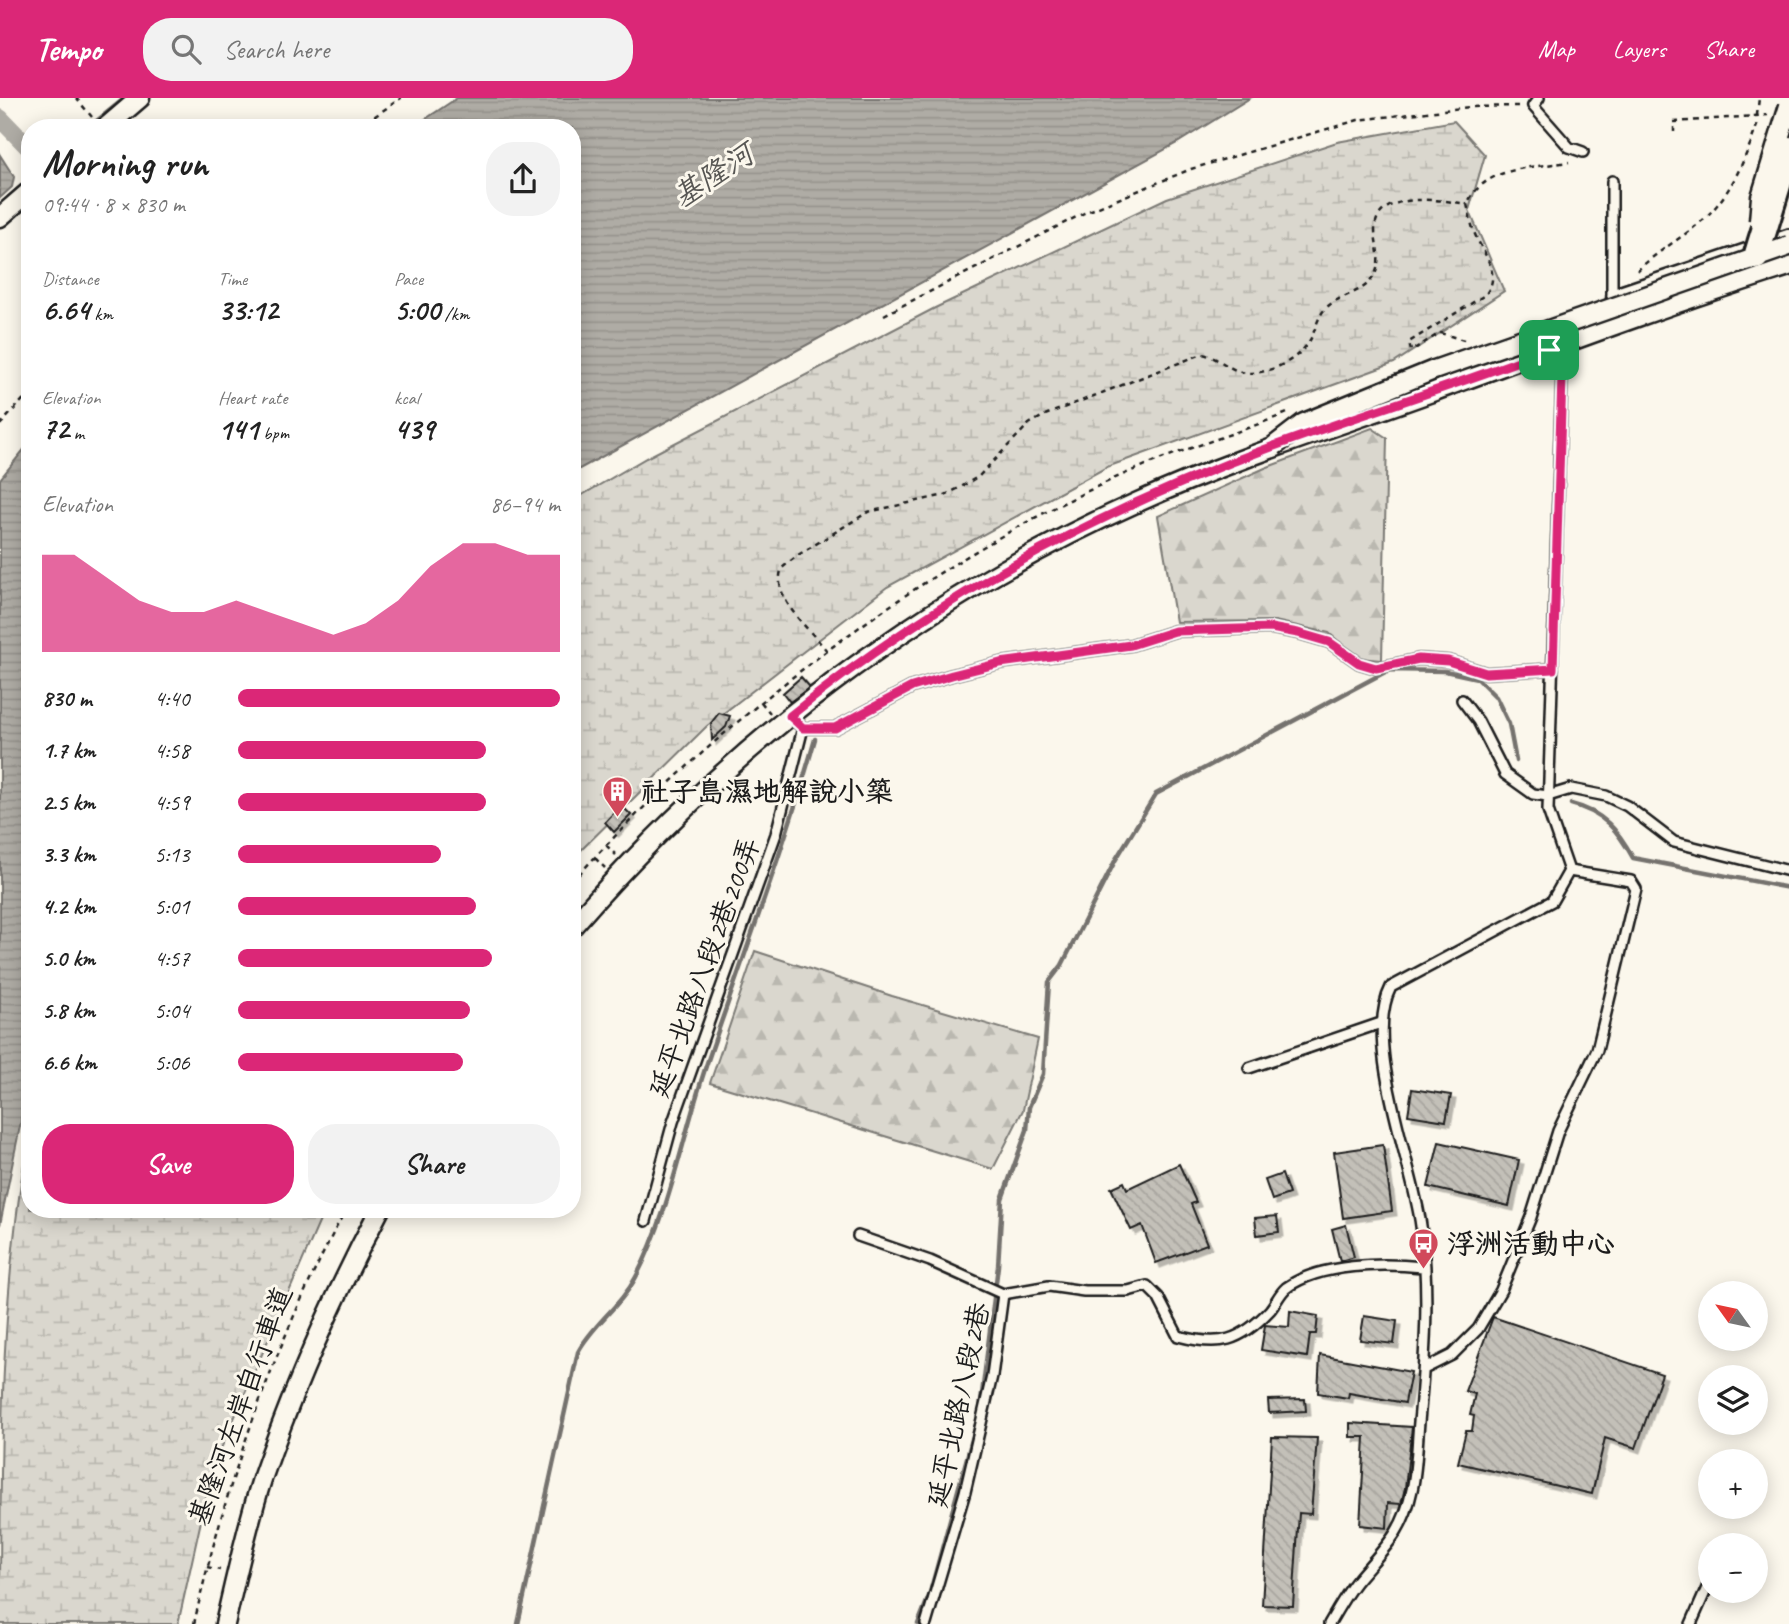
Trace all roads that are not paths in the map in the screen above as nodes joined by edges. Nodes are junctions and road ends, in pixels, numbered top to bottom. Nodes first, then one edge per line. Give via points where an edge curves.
1 (140, 98) edge
2 (1536, 102) edge
3 (1784, 111) edge
4 (106, 119) edge
5 (1789, 149) edge
6 (1582, 156) road end
7 (1612, 181) dead end
8 (21, 198) edge
9 (0, 216) edge
10 (1789, 234) edge
11 (1789, 246) edge
12 (1756, 257) junction
13 (1789, 266) edge
14 (1612, 294) junction
15 (1556, 347) junction
16 (1274, 446) junction
17 (1553, 669) junction
18 (1462, 700) dead end
19 (797, 722) junction
20 (1548, 796) junction
21 (1569, 871) junction
22 (1789, 871) edge
23 (581, 918) edge
24 (1381, 1023) junction
25 (1249, 1068) dead end
26 (375, 1218) edge
27 (646, 1221) dead end
28 (858, 1236) dead end
29 (1423, 1267) junction
30 (1003, 1294) junction
31 (1424, 1369) junction
32 (1700, 1603) edge
33 (225, 1624) edge
34 (926, 1624) edge
35 (1329, 1624) edge
36 (1691, 1624) edge

1 - 4 street
2 - 6 lane via 1569,147
3 - 12 street, bridge via 1761,197
5 - 12 street, bridge
7 - 14 lane
8 - 9 street
10 - 14 lane
11 - 12 street, bridge
12 - 16 street, bridge via 1382,391 1304,424
13 - 15 street
14 - 15 lane via 1611,306 1549,334
15 - 16 street
15 - 17 lane
16 - 19 street via 1138,502 1046,547 872,652
17 - 19 lane via 1486,673 1448,661 1419,659 1376,668 1359,663 1329,642 1271,628 1175,631 1131,645 1000,663 952,675 912,687 835,728
17 - 20 lane
18 - 20 lane via 1505,774 1533,794
19 - 23 street via 683,808
19 - 27 lane, 延平北路八段2巷200弄 via 776,834 673,1122
20 - 21 lane via 1548,810
20 - 22 lane via 1571,789 1606,796 1674,842
21 - 24 lane via 1552,901 1391,987
21 - 31 lane via 1631,881 1636,889 1597,1050 1558,1131 1531,1217 1501,1290 1478,1328 1452,1355
24 - 25 lane
24 - 29 lane via 1391,1099 1421,1226
26 - 33 street via 293,1395 262,1480
28 - 30 lane via 930,1261
29 - 30 lane, 延平北路八段2巷 via 1381,1263 1306,1278 1285,1289 1243,1335 1224,1342 1178,1336 1158,1297 1147,1286 1084,1291 1049,1286
29 - 31 lane
30 - 34 lane, 延平北路八段2巷 via 989,1389 962,1504
31 - 35 lane via 1412,1489 1401,1527 1357,1580
32 - 36 lane

